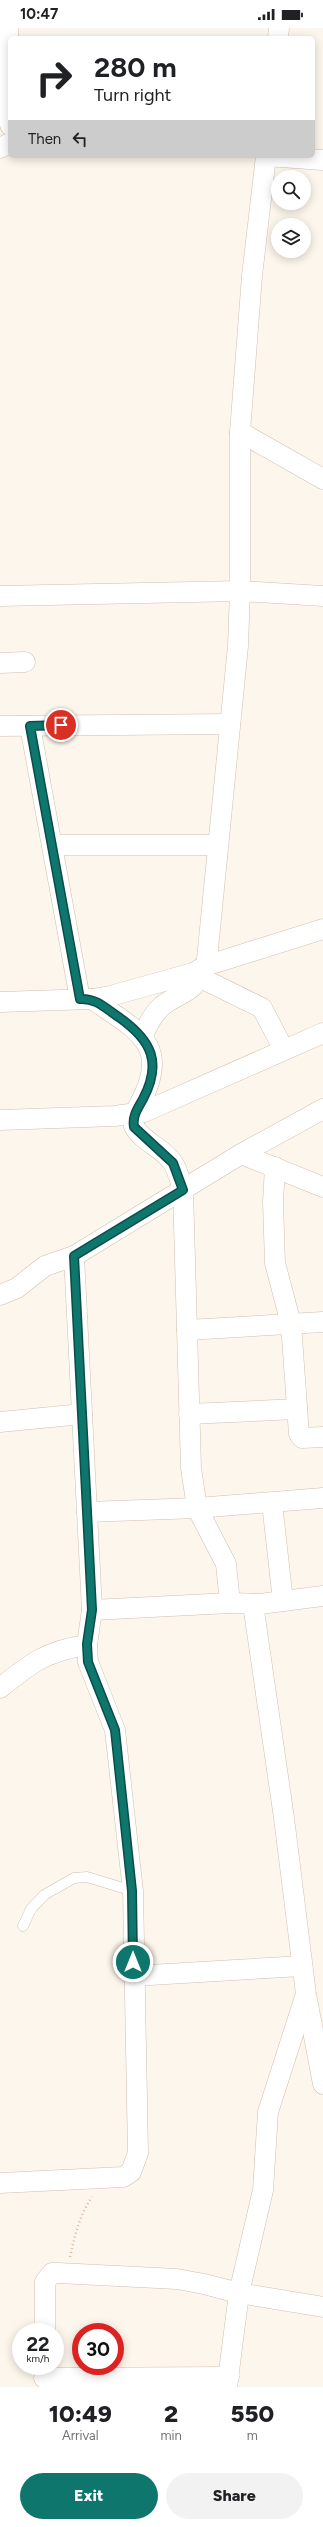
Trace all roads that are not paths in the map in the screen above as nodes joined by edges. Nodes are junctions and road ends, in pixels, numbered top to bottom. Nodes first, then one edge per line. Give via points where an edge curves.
1 (266, 158) edge
2 (294, 158) edge
3 (323, 160) edge
4 (240, 432) junction
5 (323, 479) edge
6 (240, 591) junction
7 (0, 596) edge
8 (323, 596) edge
9 (25, 662) dead end
10 (0, 663) edge
11 (230, 724) junction
12 (0, 726) edge
13 (30, 726) junction
14 (52, 845) junction
15 (218, 845) junction
16 (323, 929) edge
17 (204, 970) junction
18 (86, 999) junction
19 (0, 1002) edge
20 (323, 1032) edge
21 (142, 1038) junction
22 (284, 1050) junction
23 (323, 1108) edge
24 (134, 1114) junction
25 (0, 1120) edge
26 (242, 1154) junction
27 (275, 1167) junction
28 (323, 1187) edge
29 (183, 1190) junction
30 (74, 1256) junction
31 (0, 1295) edge
32 (323, 1322) edge
33 (291, 1324) junction
34 (187, 1330) junction
35 (297, 1409) junction
36 (82, 1414) junction
37 (189, 1414) junction
38 (0, 1422) edge
39 (323, 1437) edge
40 (323, 1498) edge
41 (272, 1503) junction
42 (197, 1508) junction
43 (87, 1512) junction
44 (323, 1596) edge
45 (283, 1601) junction
46 (230, 1603) junction
47 (253, 1604) junction
48 (92, 1610) junction
49 (87, 1644) junction
50 (0, 1688) edge
51 (132, 1891) junction
52 (23, 1926) dead end
53 (302, 1966) junction
54 (133, 1976) junction
55 (306, 1994) junction
56 (323, 2084) edge
57 (0, 2183) edge
58 (239, 2293) junction
59 (323, 2307) edge
60 (44, 2323) edge
61 (44, 2377) edge
62 (228, 2382) edge

1 - 4 street via 252,276
2 - 3 street
4 - 5 street
4 - 6 street
6 - 7 street
6 - 8 street
6 - 11 street via 238,646
9 - 10 street
11 - 13 street
11 - 15 street
12 - 13 street
13 - 14 street
14 - 15 street
14 - 18 street
15 - 17 street
16 - 17 street via 215,963
17 - 18 street
17 - 21 street via 192,988 155,1013
17 - 22 street via 262,1008
18 - 19 street
18 - 21 street via 124,1021
20 - 22 street
21 - 24 street via 150,1048 154,1060 147,1090
22 - 24 street via 159,1107
23 - 26 street
24 - 25 street
24 - 29 street via 134,1127 173,1163
26 - 27 street
26 - 29 street
27 - 28 street
27 - 33 street via 275,1263
29 - 30 street
29 - 34 street
30 - 31 street via 45,1266 17,1288
30 - 36 street
32 - 33 street
33 - 34 street
33 - 35 street
34 - 37 street
35 - 37 street
35 - 39 street via 300,1436
36 - 38 street
36 - 43 street
37 - 42 street via 191,1468
40 - 41 street
41 - 42 street
41 - 45 street
42 - 43 street
42 - 46 street via 226,1564
43 - 48 street
44 - 45 street
45 - 47 street
46 - 47 street
46 - 48 street
47 - 53 street
48 - 49 street
49 - 50 street via 60,1649 37,1659
49 - 51 street via 91,1674 115,1730
51 - 52 lane via 86,1877 74,1878 44,1896 31,1908
51 - 54 street
53 - 54 street
53 - 55 street
54 - 57 street via 138,2153 131,2172 122,2177 106,2179
55 - 56 street
55 - 58 street via 268,2112 263,2190
58 - 59 street
58 - 60 street via 177,2280 52,2273 45,2282
58 - 62 street
61 - 62 street

